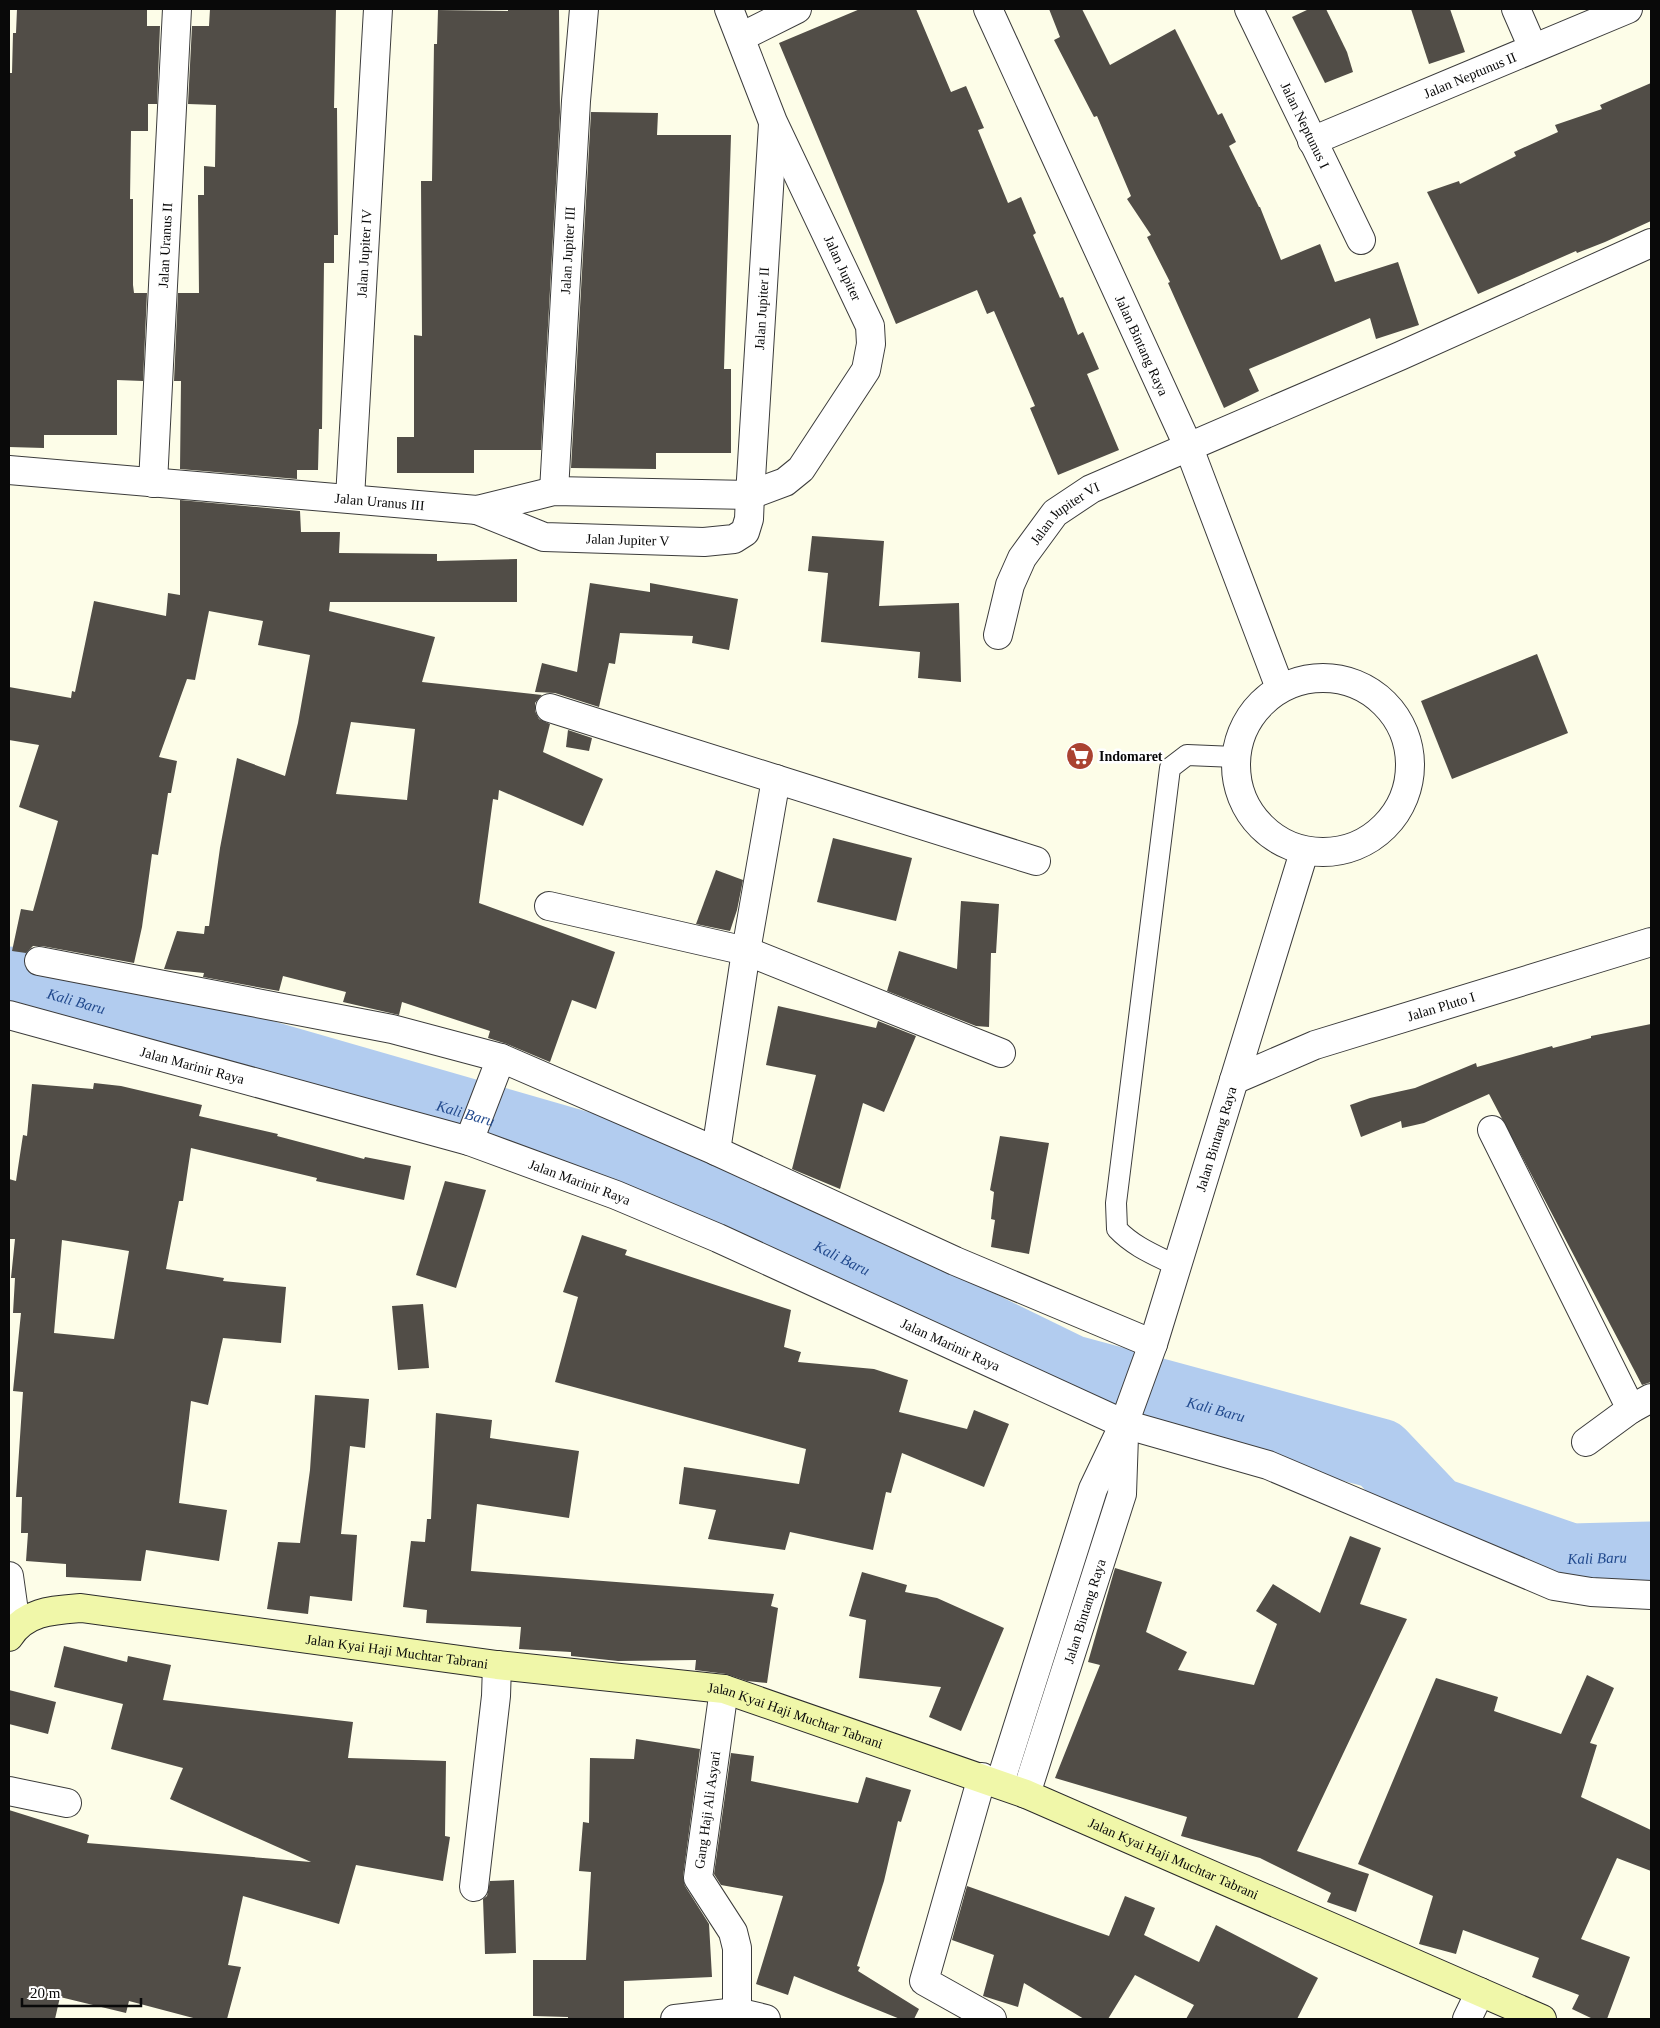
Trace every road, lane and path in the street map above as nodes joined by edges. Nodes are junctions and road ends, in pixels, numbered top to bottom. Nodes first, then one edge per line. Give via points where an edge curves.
1 (177, 9) edge
2 (378, 9) edge
3 (584, 9) edge
4 (728, 9) edge
5 (796, 9) edge
6 (988, 9) edge
7 (1249, 9) edge
8 (1516, 9) edge
9 (1628, 9) edge
10 (741, 37) junction
11 (1533, 48) junction
12 (773, 122) junction
13 (1312, 141) junction
14 (1362, 240) dead end
15 (1651, 243) edge
16 (1189, 448) junction
17 (9, 470) edge
18 (153, 483) junction
19 (554, 491) junction
20 (750, 495) junction
21 (350, 498) junction
22 (477, 510) junction
23 (998, 635) dead end
24 (1280, 688) junction
25 (550, 708) dead end
26 (1235, 757) junction
27 (776, 779) junction
28 (1304, 852) junction
29 (1036, 861) dead end
30 (548, 906) dead end
31 (1651, 942) edge
32 (746, 951) junction
33 (39, 961) dead end
34 (9, 1015) edge
35 (1001, 1053) dead end
36 (496, 1070) junction
37 (1234, 1080) junction
38 (1492, 1130) dead end
39 (470, 1136) junction
40 (716, 1150) junction
41 (1177, 1266) junction
42 (1150, 1351) junction
43 (1641, 1404) edge
44 (1126, 1421) junction
45 (1586, 1442) dead end
46 (9, 1576) edge
47 (1651, 1595) edge
48 (12, 1631) edge
49 (497, 1665) junction
50 (724, 1689) junction
51 (991, 1780) junction
52 (9, 1791) edge
53 (1026, 1794) junction
54 (67, 1803) dead end
55 (474, 1887) dead end
56 (1480, 1992) junction
57 (737, 2012) junction
58 (675, 2019) edge
59 (766, 2019) edge
60 (992, 2019) edge
61 (1467, 2019) edge
62 (1542, 2019) edge

1 - 18 street, Jalan Uranus II
2 - 21 street, Jalan Jupiter IV
3 - 19 street, Jalan Jupiter III
4 - 10 street, Jalan Jupiter
5 - 10 street
6 - 16 street, Jalan Bintang Raya
7 - 13 street, Jalan Neptunus I
8 - 11 street
9 - 11 street, Jalan Neptunus II
10 - 12 street, Jalan Jupiter
11 - 13 street, Jalan Neptunus II
12 - 20 street, Jalan Jupiter II
12 - 20 street, Jalan Jupiter via 870,326 871,344 866,370 802,469 786,482
13 - 14 street, Jalan Neptunus I
15 - 16 street, Jalan Jupiter VI
16 - 23 street, Jalan Jupiter VI via 1091,489 1055,513 1022,558 1010,585
16 - 24 street, Jalan Bintang Raya
17 - 18 street, Jalan Uranus III
18 - 21 street, Jalan Uranus III
19 - 20 street, Jalan Uranus III
19 - 22 street, Jalan Uranus III
20 - 22 street, Jalan Jupiter V via 749,519 744,532 734,539 704,542 544,538
21 - 22 street, Jalan Uranus III
24 - 26 street via 1249,717
24 - 28 street via 1308,678 1339,679 1368,690 1391,710 1406,737 1410,768 1404,798 1388,824 1364,843 1335,853
25 - 27 street
26 - 28 street via 1241,799 1256,820 1266,833
26 - 41 lane via 1188,755 1170,768 1116,1203 1117,1229 1133,1245
27 - 29 street
27 - 32 street
28 - 37 street, Jalan Bintang Raya
30 - 32 street
31 - 37 street, Jalan Pluto I via 1315,1045
32 - 35 street
32 - 40 street
33 - 36 street via 392,1029
34 - 39 street, Jalan Marinir Raya
36 - 39 street
36 - 40 street
37 - 41 street, Jalan Bintang Raya
38 - 43 street
39 - 44 street, Jalan Marinir Raya via 710,1234
40 - 42 street
41 - 42 street, Jalan Bintang Raya
42 - 44 street, Jalan Bintang Raya
43 - 45 street
44 - 47 street, Jalan Marinir Raya via 1268,1466 1554,1586 1591,1592
44 - 51 street, Jalan Bintang Raya via 1093,1489
44 - 53 street, Jalan Bintang Raya via 1122,1494
46 - 48 street
48 - 49 street, Jalan Kyai Haji Muchtar Tabrani via 46,1610 81,1608
49 - 50 street, Jalan Kyai Haji Muchtar Tabrani
49 - 55 street
50 - 51 street, Jalan Kyai Haji Muchtar Tabrani
50 - 57 street, Gang Haji Ali Asyari via 698,1878 733,1932 737,1948
51 - 53 street, Jalan Kyai Haji Muchtar Tabrani
51 - 60 street, Jalan Bintang Raya via 924,1981
52 - 54 street
53 - 56 street, Jalan Kyai Haji Muchtar Tabrani
56 - 61 street
56 - 62 street, Jalan Kyai Haji Muchtar Tabrani
57 - 58 street
57 - 59 street

